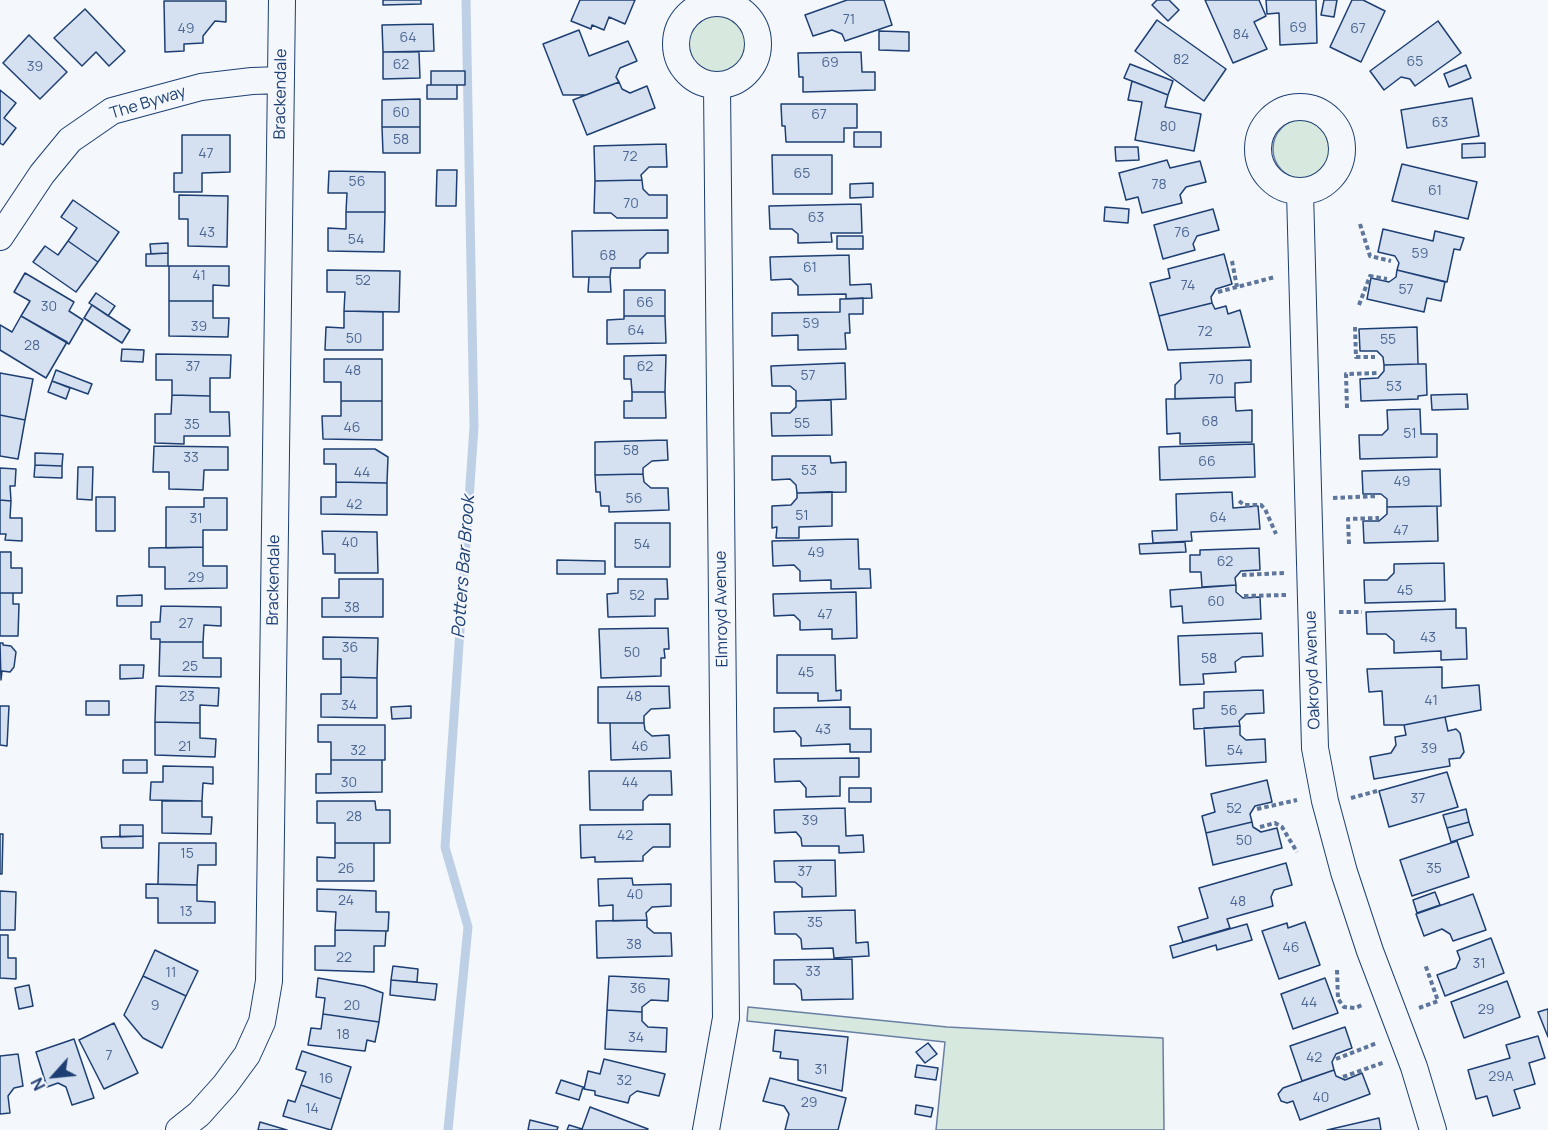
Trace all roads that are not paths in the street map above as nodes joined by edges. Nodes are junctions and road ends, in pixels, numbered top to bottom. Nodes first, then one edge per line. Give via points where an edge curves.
1 (282, 0) edge
2 (281, 80) junction
3 (717, 86) dead end
4 (1300, 192) dead end
5 (0, 237) edge
6 (179, 1130) edge
7 (706, 1130) edge
8 (1433, 1130) edge

1 - 2 street, Brackendale
2 - 5 street, The Byway via 201,87 112,111 70,140
2 - 6 street, Brackendale via 269,981 262,1022 247,1055 199,1114
3 - 7 street, Elmroyd Avenue via 726,1018
4 - 8 street, Oakroyd Avenue via 1315,748 1343,867

